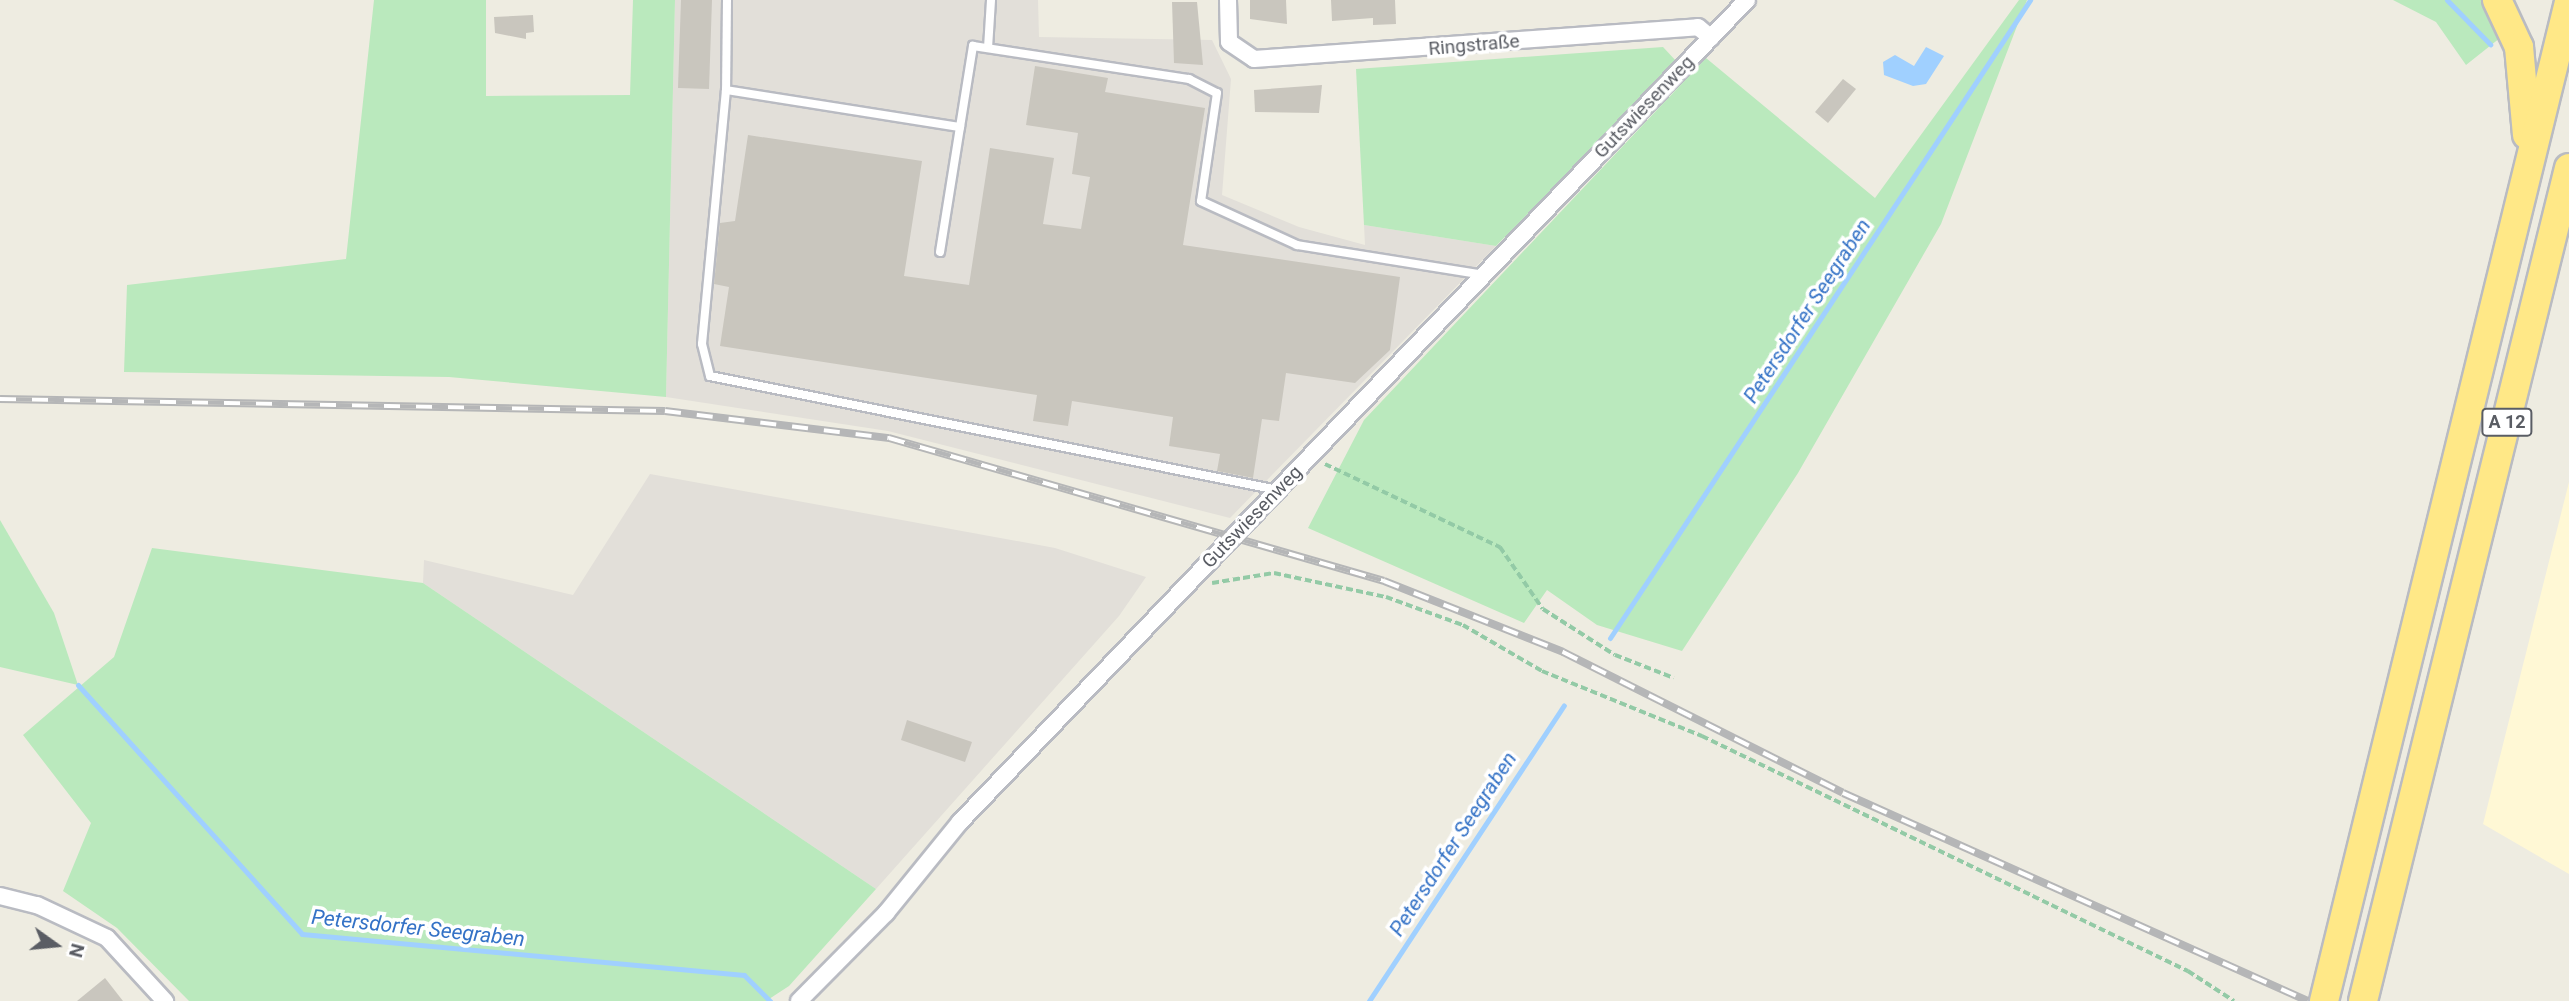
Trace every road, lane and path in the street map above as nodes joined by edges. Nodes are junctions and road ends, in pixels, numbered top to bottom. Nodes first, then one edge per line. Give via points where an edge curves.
1 (727, 0) edge
2 (991, 0) edge
3 (1228, 0) edge
4 (1747, 0) edge
5 (2497, 0) edge
6 (2569, 2) edge
7 (1711, 38) junction
8 (988, 48) junction
9 (726, 90) junction
10 (960, 127) junction
11 (2569, 168) edge
12 (2525, 186) junction
13 (940, 252) dead end
14 (1484, 275) junction
15 (1310, 457) junction
16 (1278, 490) junction
17 (1185, 587) junction
18 (1674, 678) dead end
19 (0, 896) edge
20 (2366, 989) edge
21 (165, 1001) edge
22 (799, 1001) edge
23 (2234, 1001) edge
24 (2324, 1001) edge

1 - 9 lane
2 - 8 lane
3 - 7 street, Ringstraße via 1229,42 1239,55 1254,59 1698,27
4 - 7 street
5 - 12 highway via 2519,47 2528,103
6 - 12 highway, A 12
7 - 14 street, Gutswiesenweg
8 - 10 lane via 973,46
8 - 14 lane via 1189,79 1216,93 1201,201 1297,245
9 - 10 lane
9 - 16 lane via 702,344 710,376
10 - 13 lane
11 - 20 highway, A 12
12 - 24 highway, A 12
14 - 15 street, Gutswiesenweg
15 - 16 street, Gutswiesenweg
15 - 18 path via 1500,547 1543,610 1615,655
16 - 17 street, Gutswiesenweg
17 - 22 street, Gutswiesenweg
17 - 23 path via 1274,573 1386,597 1463,625 1542,671 1702,736 2197,977
19 - 21 street via 37,905 107,938

